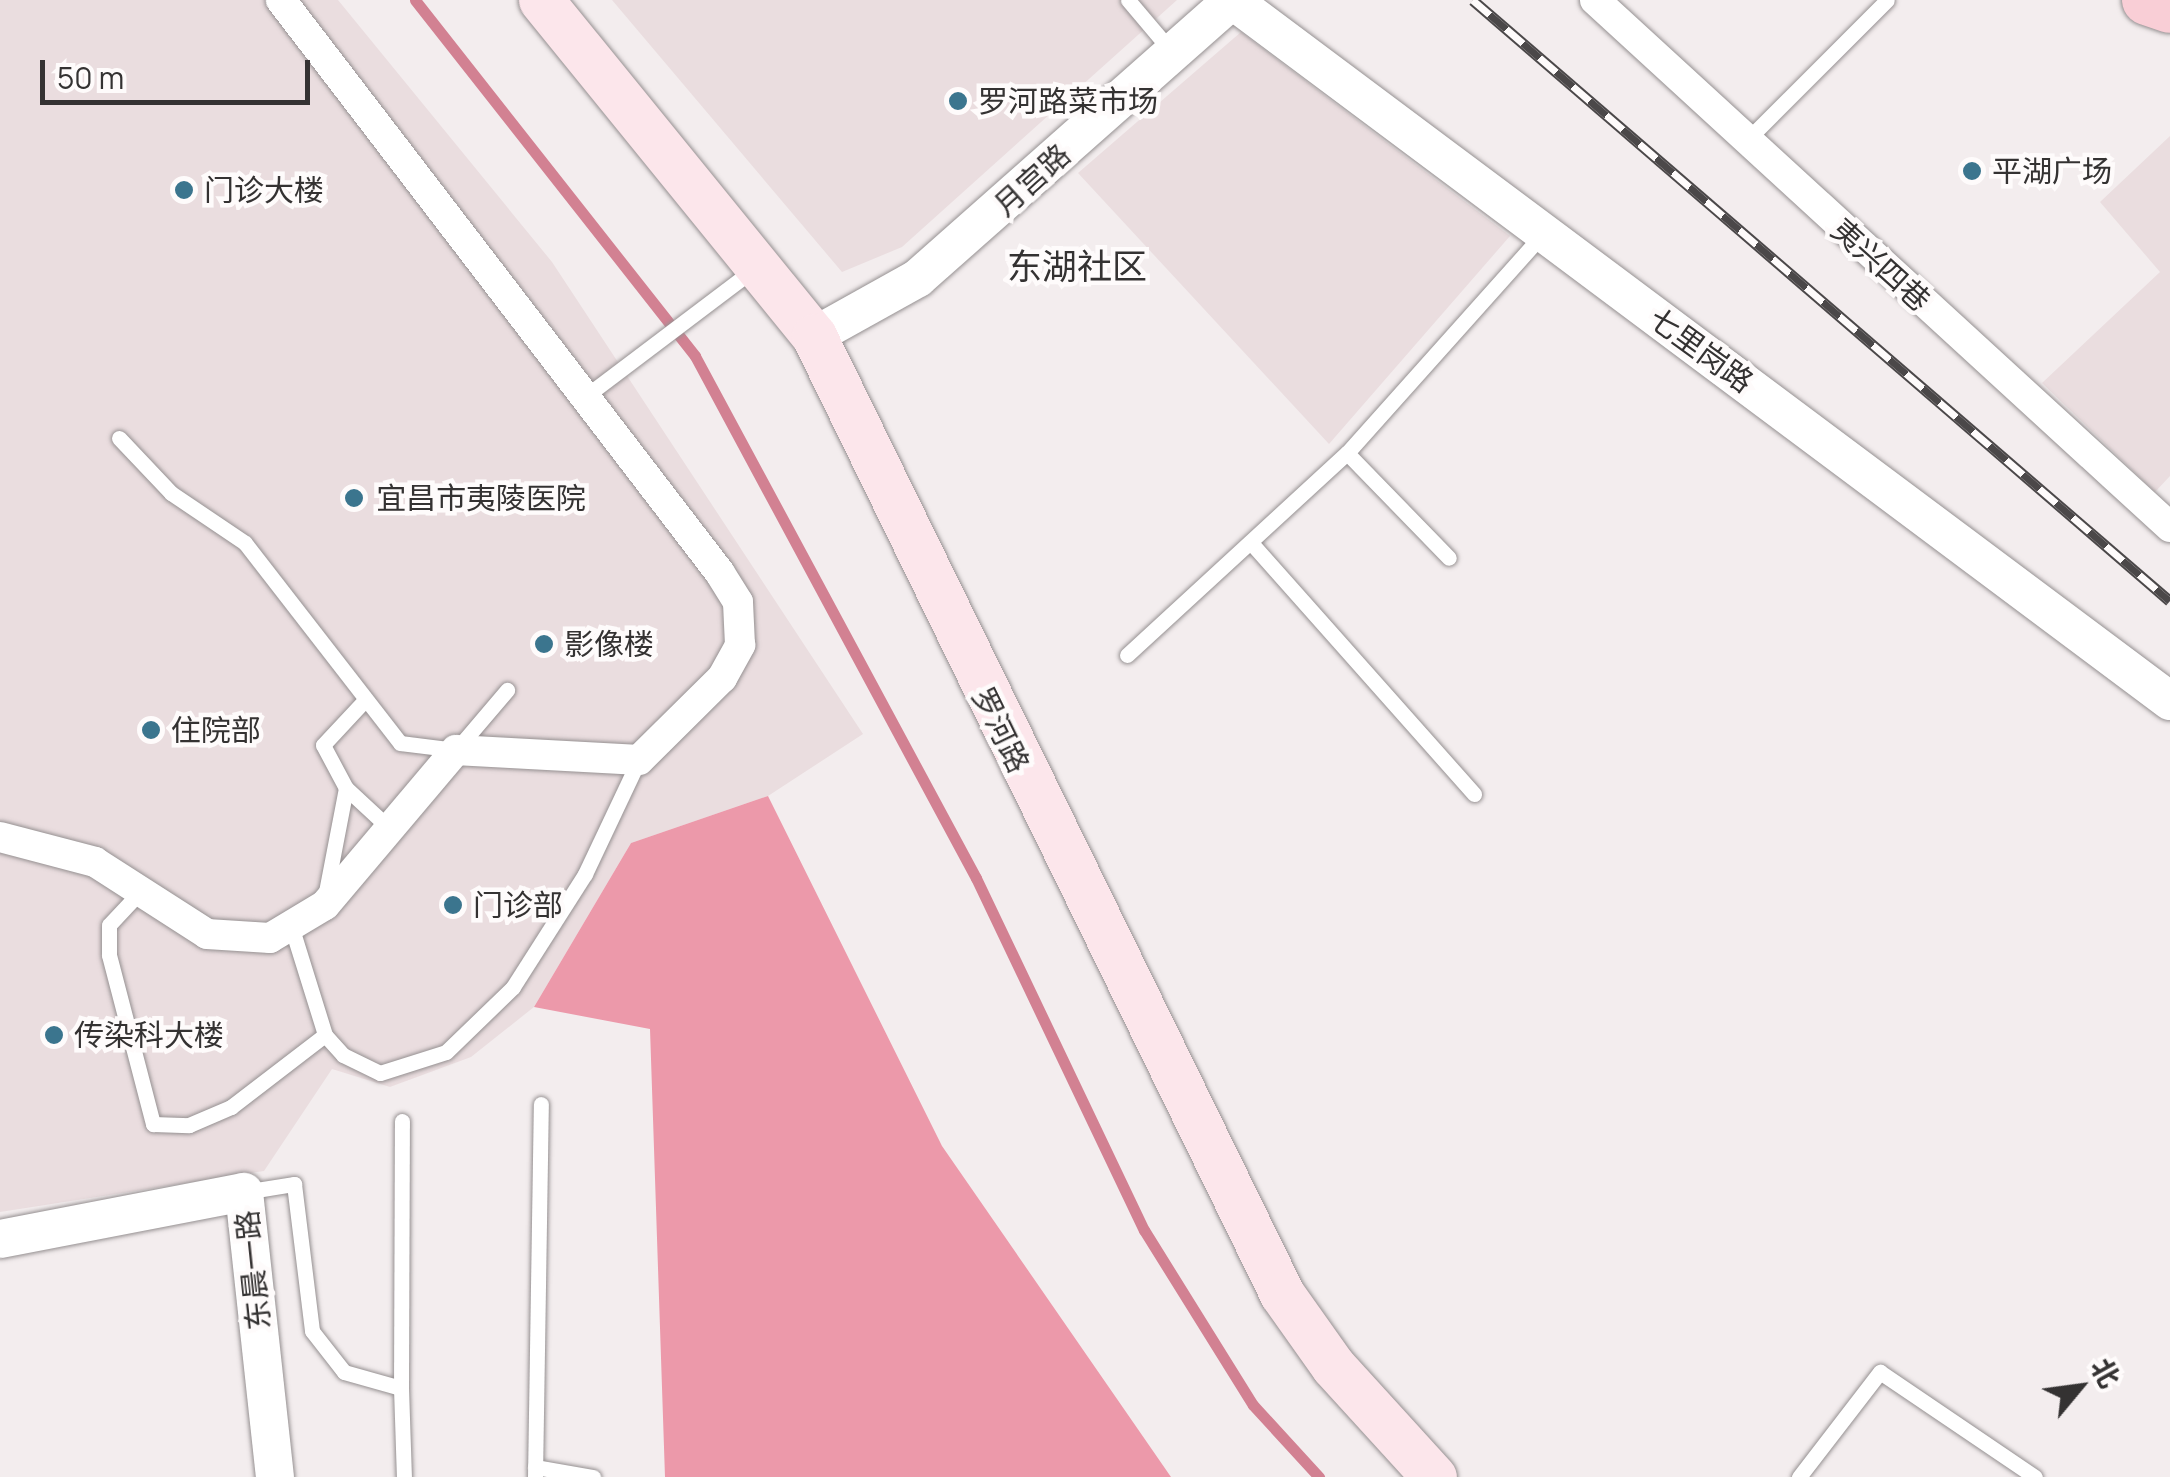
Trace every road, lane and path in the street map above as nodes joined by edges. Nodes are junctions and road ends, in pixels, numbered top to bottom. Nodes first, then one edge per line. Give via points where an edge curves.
1 (281, 0) edge
2 (540, 0) edge
3 (581, 0) edge
4 (1128, 0) edge
5 (1232, 0) edge
6 (1595, 0) edge
7 (1887, 0) edge
8 (2147, 0) edge
9 (2170, 8) edge
10 (1172, 52) junction
11 (1746, 141) junction
12 (1543, 234) junction
13 (759, 266) junction
14 (826, 328) junction
15 (586, 396) junction
16 (119, 438) dead end
17 (1347, 453) junction
18 (2170, 526) edge
19 (1253, 544) junction
20 (1448, 558) dead end
21 (1127, 655) dead end
22 (507, 690) dead end
23 (2170, 700) edge
24 (364, 701) junction
25 (456, 750) junction
26 (639, 760) junction
27 (346, 788) junction
28 (1474, 794) dead end
29 (388, 827) junction
30 (0, 837) edge
31 (138, 894) junction
32 (325, 905) junction
33 (293, 932) junction
34 (325, 1035) junction
35 (541, 1104) dead end
36 (402, 1122) dead end
37 (244, 1192) junction
38 (0, 1239) edge
39 (401, 1388) junction
40 (535, 1472) edge
41 (275, 1477) edge
42 (404, 1477) edge
43 (592, 1477) edge
44 (1434, 1477) edge
45 (1472, 1477) edge
46 (1799, 1477) edge
47 (2035, 1477) edge

1 - 15 street
2 - 13 main road, 罗河路
3 - 14 main road, 罗河路
4 - 10 lane
5 - 10 street, 月宫路
5 - 12 street, 七里岗路
6 - 11 street, 夷兴四巷
7 - 11 lane
8 - 9 main road
10 - 14 street, 月宫路 via 918,278
11 - 18 street, 夷兴四巷
12 - 17 lane
12 - 23 street, 七里岗路
13 - 14 main road, 罗河路
13 - 15 lane
14 - 44 main road, 罗河路 via 1282,1294 1332,1366
14 - 45 main road, 罗河路 via 1301,1275
15 - 26 street via 720,572 742,625 722,678
16 - 24 lane via 171,493 245,543
17 - 19 lane
17 - 20 lane
19 - 21 lane
19 - 28 lane
22 - 25 lane
24 - 25 lane via 400,743
24 - 27 lane via 323,745
25 - 26 street
25 - 29 street
26 - 34 lane via 593,861 513,987 446,1052 380,1073
27 - 29 lane
27 - 32 lane
29 - 32 street
30 - 31 street via 68,850
31 - 33 street via 207,934
31 - 34 lane via 109,925 109,956 154,1124 189,1125 232,1108
32 - 33 street
33 - 34 lane
35 - 40 lane
36 - 39 lane
37 - 38 street, 东晨一路
37 - 39 lane via 294,1184 312,1332 344,1372
37 - 41 street, 东晨一路
39 - 42 lane
40 - 43 lane
46 - 47 lane via 1880,1372

